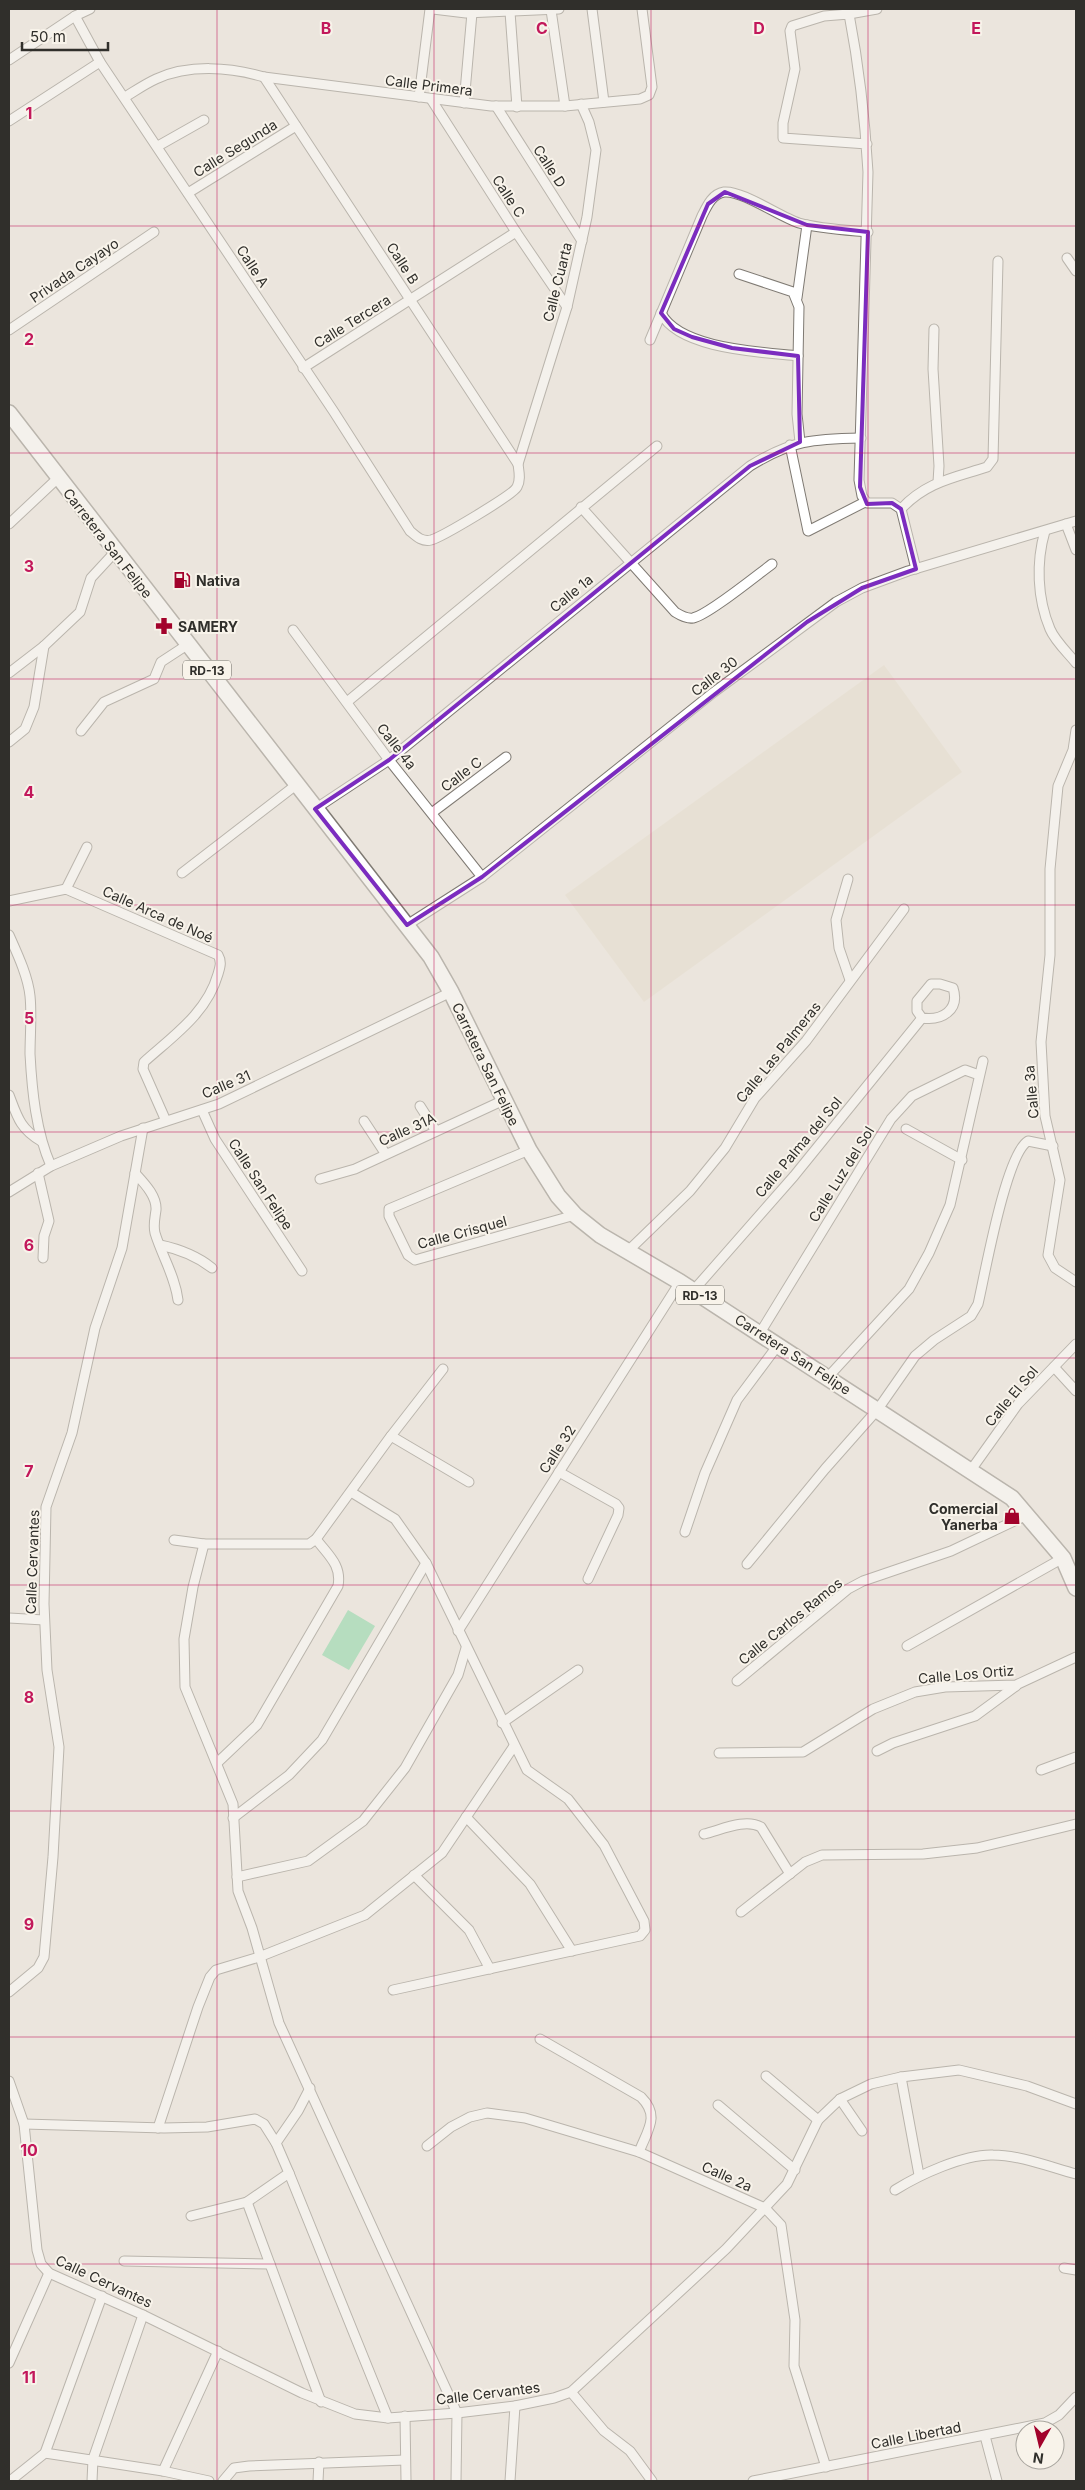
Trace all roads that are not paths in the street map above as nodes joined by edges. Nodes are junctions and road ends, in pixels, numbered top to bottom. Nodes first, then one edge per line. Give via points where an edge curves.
1 (90, 9) edge
2 (432, 9) edge
3 (592, 9) edge
4 (642, 9) edge
5 (877, 9) edge
6 (555, 10) edge
7 (510, 12) junction
8 (472, 13) junction
9 (849, 14) junction
10 (75, 16) junction
11 (9, 60) edge
12 (100, 62) junction
13 (264, 77) junction
14 (125, 97) junction
15 (418, 97) junction
16 (431, 99) junction
17 (604, 102) junction
18 (464, 104) junction
19 (581, 104) junction
20 (496, 106) junction
21 (565, 106) junction
22 (517, 107) junction
23 (204, 120) dead end
24 (9, 121) edge
25 (296, 126) junction
26 (867, 144) junction
27 (158, 146) junction
28 (188, 193) junction
29 (807, 225) junction
30 (154, 232) dead end
31 (516, 232) junction
32 (868, 232) junction
33 (582, 241) junction
34 (1067, 258) dead end
35 (998, 261) dead end
36 (1076, 271) edge
37 (739, 274) dead end
38 (797, 298) junction
39 (411, 300) junction
40 (567, 307) junction
41 (661, 313) junction
42 (934, 329) dead end
43 (9, 330) edge
44 (650, 340) dead end
45 (798, 356) junction
46 (304, 368) junction
47 (9, 413) edge
48 (861, 438) junction
49 (800, 442) junction
50 (790, 445) junction
51 (657, 446) dead end
52 (518, 464) junction
53 (58, 478) junction
54 (938, 482) junction
55 (866, 502) junction
56 (581, 507) junction
57 (901, 509) junction
58 (1076, 521) edge
59 (9, 524) edge
60 (1066, 524) junction
61 (1045, 530) junction
62 (410, 531) joint
63 (1076, 550) edge
64 (115, 552) junction
65 (632, 562) junction
66 (772, 564) dead end
67 (916, 569) junction
68 (293, 630) dead end
69 (187, 645) junction
70 (44, 646) junction
71 (1076, 663) edge
72 (9, 673) edge
73 (347, 702) junction
74 (1076, 730) edge
75 (81, 731) dead end
76 (9, 742) edge
77 (506, 757) dead end
78 (389, 760) junction
79 (296, 785) junction
80 (315, 809) junction
81 (433, 812) junction
82 (87, 847) dead end
83 (182, 873) dead end
84 (482, 877) junction
85 (848, 879) dead end
86 (66, 889) junction
87 (9, 901) edge
88 (904, 909) dead end
89 (407, 925) junction
90 (9, 935) edge
91 (850, 980) junction
92 (451, 992) junction
93 (922, 1018) junction
94 (983, 1061) dead end
95 (979, 1075) junction
96 (9, 1095) edge
97 (504, 1100) junction
98 (420, 1106) dead end
99 (202, 1110) junction
100 (166, 1121) junction
101 (364, 1121) dead end
102 (143, 1128) junction
103 (906, 1129) dead end
104 (436, 1131) junction
105 (41, 1141) junction
106 (1053, 1146) junction
107 (528, 1150) junction
108 (385, 1154) junction
109 (962, 1160) junction
110 (51, 1166) junction
111 (38, 1173) junction
112 (135, 1173) junction
113 (320, 1179) dead end
114 (9, 1192) edge
115 (575, 1215) junction
116 (160, 1244) junction
117 (628, 1251) junction
118 (43, 1258) dead end
119 (212, 1268) dead end
120 (302, 1271) dead end
121 (680, 1282) junction
122 (1076, 1282) edge
123 (693, 1291) junction
124 (178, 1300) dead end
125 (760, 1333) junction
126 (1076, 1344) edge
127 (778, 1345) junction
128 (1054, 1367) junction
129 (443, 1369) dead end
130 (828, 1377) junction
131 (1076, 1390) edge
132 (878, 1409) junction
133 (391, 1436) junction
134 (971, 1470) junction
135 (559, 1472) junction
136 (469, 1482) dead end
137 (351, 1492) junction
138 (1027, 1515) junction
139 (685, 1532) dead end
140 (316, 1539) junction
141 (174, 1540) dead end
142 (204, 1544) junction
143 (1064, 1558) junction
144 (426, 1563) junction
145 (747, 1564) dead end
146 (588, 1580) dead end
147 (1076, 1588) edge
148 (9, 1618) edge
149 (44, 1620) junction
150 (458, 1631) junction
151 (907, 1646) dead end
152 (466, 1648) junction
153 (1076, 1657) edge
154 (578, 1670) dead end
155 (737, 1681) dead end
156 (1016, 1685) junction
157 (502, 1723) junction
158 (514, 1746) junction
159 (877, 1751) dead end
160 (719, 1753) dead end
161 (1076, 1757) edge
162 (217, 1763) junction
163 (1041, 1770) dead end
164 (466, 1817) junction
165 (233, 1818) junction
166 (1076, 1824) edge
167 (704, 1834) dead end
168 (790, 1874) junction
169 (414, 1875) junction
170 (237, 1877) junction
171 (741, 1912) dead end
172 (572, 1951) junction
173 (259, 1957) junction
174 (490, 1969) junction
175 (393, 1990) dead end
176 (9, 1992) edge
177 (540, 2039) dead end
178 (766, 2076) dead end
179 (901, 2077) junction
180 (9, 2081) edge
181 (310, 2088) junction
182 (840, 2099) junction
183 (1076, 2104) edge
184 (718, 2105) dead end
185 (818, 2120) junction
186 (24, 2124) junction
187 (158, 2128) junction
188 (862, 2131) dead end
189 (276, 2143) junction
190 (427, 2146) dead end
191 (639, 2152) junction
192 (795, 2170) junction
193 (289, 2173) junction
194 (1076, 2174) edge
195 (919, 2175) junction
196 (895, 2190) dead end
197 (247, 2202) junction
198 (765, 2208) junction
199 (191, 2216) dead end
200 (124, 2261) dead end
201 (270, 2264) junction
202 (1064, 2268) dead end
203 (1076, 2270) edge
204 (49, 2273) junction
205 (102, 2296) junction
206 (143, 2315) junction
207 (218, 2351) junction
208 (9, 2363) edge
209 (571, 2392) junction
210 (1076, 2397) edge
211 (321, 2402) junction
212 (515, 2406) junction
213 (457, 2413) junction
214 (405, 2416) junction
215 (388, 2418) junction
216 (985, 2436) junction
217 (45, 2453) junction
218 (93, 2459) junction
219 (405, 2460) junction
220 (318, 2462) junction
221 (826, 2467) junction
222 (163, 2470) junction
223 (10, 2481) edge
224 (92, 2481) edge
225 (209, 2481) edge
226 (223, 2481) edge
227 (318, 2481) edge
228 (406, 2481) edge
229 (456, 2481) edge
230 (510, 2481) edge
231 (652, 2481) edge
232 (752, 2481) edge
233 (997, 2481) edge

1 - 10 street
2 - 8 street
2 - 15 street
3 - 17 street
4 - 17 street, Calle Primera via 652,87 649,96
5 - 9 street
6 - 7 street
6 - 21 street
7 - 8 street
7 - 22 street
8 - 18 street
9 - 26 street
9 - 26 street via 824,16 790,29 795,69 782,136 785,139
10 - 11 street
10 - 12 street, Calle A
12 - 14 street, Calle A
12 - 24 street
13 - 14 street, Calle Primera via 244,71 182,70 156,79
13 - 15 street, Calle Primera
13 - 25 street, Calle B
14 - 27 street, Calle A
15 - 16 street, Calle Primera
16 - 18 street, Calle Primera
16 - 31 street, Calle C
17 - 19 street, Calle Primera
18 - 20 street, Calle Primera
19 - 21 street, Calle Primera
19 - 33 street, Calle Cuarta via 596,150
20 - 22 street, Calle Primera
20 - 33 street, Calle D
21 - 22 street, Calle Primera
23 - 27 street
25 - 28 street, Calle Segunda
25 - 39 street, Calle B
26 - 32 street
27 - 28 street, Calle A
28 - 46 street, Calle A
29 - 32 street
29 - 38 street
29 - 41 street via 732,193 718,194 705,210
30 - 43 street, Privada Cayayo
31 - 39 street, Calle Tercera
31 - 40 street, Calle C
32 - 48 street
33 - 40 street, Calle Cuarta
34 - 36 street
35 - 54 street via 993,459 986,467
37 - 38 street via 791,290
38 - 45 street
39 - 46 street, Calle Tercera
39 - 52 street, Calle B
40 - 52 street, Calle Cuarta
41 - 44 street
41 - 45 street via 674,329 692,337 732,348
42 - 54 street
45 - 49 street
46 - 62 street, Calle A
47 - 53 main road, Carretera San Felipe / RD-13
48 - 49 street, Calle 1a
48 - 55 street via 860,480
49 - 50 street, Calle 1a
50 - 55 street via 808,531
50 - 65 street, Calle 1a via 750,466
51 - 56 street
52 - 62 street, Calle Cuarta via 520,480 516,489 496,503 431,540 423,540
53 - 59 street
53 - 64 main road, Carretera San Felipe / RD-13
54 - 57 street via 912,497
55 - 57 street via 892,503
56 - 65 street
56 - 73 street
57 - 67 street
58 - 60 street, Calle 30
60 - 61 street, Calle 30
60 - 63 street
61 - 67 street, Calle 30
61 - 71 street via 1038,555 1040,586 1050,630
64 - 69 main road, Carretera San Felipe / RD-13
64 - 70 street via 91,578 80,612
65 - 66 street via 675,612 693,618
65 - 78 street, Calle 1a
67 - 84 street, Calle 30 via 862,588 807,622
68 - 73 street, Calle 4a
69 - 75 street via 161,662 154,679 104,702
69 - 79 main road, Carretera San Felipe / RD-13
70 - 72 street
70 - 76 street via 34,707 25,729
73 - 78 street, Calle 4a
74 - 106 street, Calle 3a via 1073,750 1058,786 1050,869 1050,955 1041,1042 1043,1099
77 - 81 street, Calle C
78 - 80 street, Calle 1a
78 - 81 street, Calle 4a
79 - 80 main road, Carretera San Felipe / RD-13
79 - 83 street
80 - 89 main road, Carretera San Felipe / RD-13
81 - 84 street, Calle 4a
82 - 86 street
84 - 89 street, Calle 30
85 - 91 street via 836,920 839,948
86 - 87 street
86 - 100 street, Calle Arca de Noé via 218,955 220,959 214,987 196,1015 144,1062 143,1069
88 - 91 street, Calle Las Palmeras
89 - 92 main road, Carretera San Felipe / RD-13
90 - 105 street via 30,995 30,1055
91 - 117 street, Calle Las Palmeras via 806,1041 756,1098 725,1148 690,1191
92 - 97 main road, Carretera San Felipe / RD-13
92 - 99 street, Calle 31
93 - 93 street via 933,1020 953,1008 956,997 953,988 931,984 924,989 916,1011
93 - 123 street, Calle Palma del Sol via 794,1176
94 - 95 street
95 - 109 street
95 - 125 street, Calle Luz del Sol via 965,1070 912,1096 891,1119
96 - 105 street via 27,1133
97 - 104 street, Calle 31A
97 - 107 main road, Carretera San Felipe / RD-13
98 - 104 street
99 - 100 street, Calle 31
99 - 120 street, Calle San Felipe via 220,1147
100 - 102 street, Calle 31
101 - 108 street
102 - 110 street, Calle 31
102 - 112 street, Calle Cervantes
103 - 109 street
104 - 108 street, Calle 31A
105 - 110 street
106 - 122 street, Calle 3a via 1060,1180 1048,1255 1055,1268
106 - 132 street via 1033,1140 1022,1144 1006,1184 978,1304 971,1316 915,1356
107 - 115 main road, Carretera San Felipe / RD-13 via 558,1196
107 - 115 street, Calle Crisquel via 389,1209 389,1216 408,1255 414,1260
108 - 113 street, Calle 31A via 355,1169
109 - 130 street via 950,1205 930,1253 909,1289
110 - 111 street, Calle 31
111 - 114 street, Calle 31
111 - 118 street via 49,1221 44,1236
112 - 116 street via 152,1193 156,1208 154,1228
112 - 149 street, Calle Cervantes via 122,1248 95,1328 72,1433 46,1507
115 - 117 main road, Carretera San Felipe / RD-13
116 - 119 street via 177,1248
116 - 124 street via 176,1283
117 - 121 main road, Carretera San Felipe / RD-13
121 - 123 main road, Carretera San Felipe / RD-13
121 - 135 street, Calle 32
123 - 125 main road, Carretera San Felipe / RD-13
125 - 127 main road, Carretera San Felipe / RD-13
126 - 128 street, Calle El Sol
127 - 130 main road, Carretera San Felipe / RD-13
127 - 139 street via 737,1400 704,1473
128 - 131 street
128 - 134 street, Calle El Sol via 1018,1404
129 - 133 street
130 - 132 main road, Carretera San Felipe / RD-13
132 - 134 main road, Carretera San Felipe / RD-13
132 - 145 street
133 - 136 street
133 - 137 street
134 - 138 main road, Carretera San Felipe / RD-13 via 1012,1498
135 - 146 street via 619,1508
135 - 150 street, Calle 32
137 - 140 street
137 - 144 street via 395,1519
138 - 143 main road, Carretera San Felipe / RD-13
138 - 155 street, Calle Carlos Ramos via 976,1541 848,1589
140 - 142 street via 309,1544
140 - 162 street via 337,1565 340,1574 338,1586 257,1725
141 - 142 street
142 - 162 street via 184,1639 185,1687
143 - 147 main road, Carretera San Felipe / RD-13
143 - 151 street
144 - 150 street
144 - 165 street via 322,1740 289,1775
148 - 149 street
149 - 176 street, Calle Cervantes via 58,1747 44,1957 38,1968
150 - 152 street
152 - 157 street
152 - 170 street via 458,1675 405,1768 362,1821 308,1861
153 - 156 street, Calle Los Ortiz
154 - 157 street
156 - 159 street via 975,1716
156 - 160 street, Calle Los Ortiz via 945,1687 915,1692 873,1708 803,1752
157 - 158 street
158 - 164 street
158 - 172 street via 527,1770 568,1800 604,1845 644,1921 645,1930 640,1936
161 - 163 street
162 - 165 street via 234,1804
164 - 169 street via 442,1853
164 - 172 street via 530,1884
165 - 170 street
166 - 168 street via 977,1848 923,1854 822,1855 805,1862
167 - 168 street via 741,1824 755,1824 761,1827
168 - 171 street
169 - 173 street via 364,1915
169 - 174 street via 469,1930
170 - 173 street via 238,1891
172 - 174 street
173 - 181 street via 279,2023
173 - 187 street via 216,1970 210,1977
174 - 175 street
177 - 191 street via 641,2097 651,2106 653,2116
178 - 185 street
179 - 182 street, Calle Cervantes via 871,2084
179 - 183 street, Calle Cervantes via 959,2070 1027,2086
179 - 195 street
180 - 186 street, Calle Cervantes
181 - 189 street
181 - 213 street
182 - 185 street, Calle Cervantes
182 - 188 street
184 - 192 street
185 - 192 street, Calle Cervantes
186 - 187 street
186 - 204 street, Calle Cervantes via 37,2250 41,2264
187 - 189 street via 208,2127 255,2119 264,2124
189 - 193 street
190 - 191 street, Calle 2a via 451,2127 487,2113 526,2118
191 - 198 street, Calle 2a
192 - 198 street, Calle Cervantes
193 - 197 street
193 - 215 street
194 - 195 street via 993,2155 976,2157
195 - 196 street
197 - 199 street
197 - 201 street
198 - 209 street, Calle Cervantes via 726,2249
198 - 221 street, Calle 2a via 781,2225 795,2320 794,2366
200 - 201 street
201 - 211 street
202 - 203 street
204 - 205 street, Calle Cervantes
204 - 208 street
205 - 206 street, Calle Cervantes
205 - 217 street
206 - 207 street, Calle Cervantes
206 - 218 street
207 - 211 street, Calle Cervantes
207 - 222 street
209 - 212 street, Calle Cervantes
209 - 231 street via 604,2431 630,2451
210 - 216 street, Calle Libertad via 1046,2423
211 - 215 street, Calle Cervantes via 355,2414
212 - 213 street, Calle Cervantes
212 - 230 street
213 - 214 street, Calle Cervantes
213 - 229 street
214 - 215 street, Calle Cervantes
214 - 219 street
216 - 221 street, Calle Libertad
216 - 233 street
217 - 218 street
217 - 223 street
218 - 222 street
218 - 224 street
219 - 220 street
219 - 228 street
220 - 226 street via 234,2468
220 - 227 street
221 - 232 street, Calle Libertad
222 - 225 street

